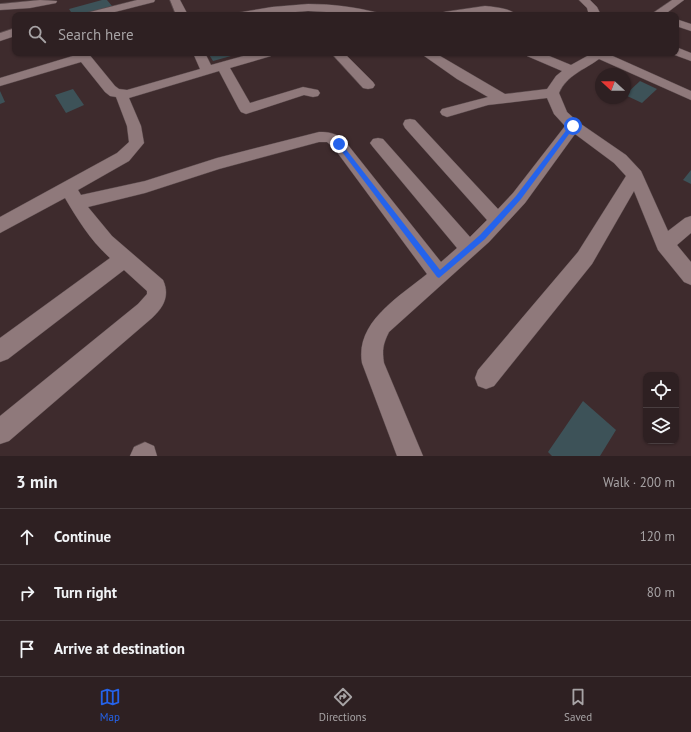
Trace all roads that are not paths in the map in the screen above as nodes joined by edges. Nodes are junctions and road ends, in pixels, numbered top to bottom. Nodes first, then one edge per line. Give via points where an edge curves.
1 (52, 0) edge
2 (150, 0) edge
3 (175, 0) edge
4 (584, 0) edge
5 (680, 3) edge
6 (327, 4) edge
7 (0, 7) edge
8 (52, 12) edge
9 (102, 12) edge
10 (181, 12) edge
11 (256, 12) edge
12 (364, 12) edge
13 (462, 12) edge
14 (503, 12) edge
15 (594, 12) edge
16 (664, 12) edge
17 (679, 23) edge
18 (691, 28) edge
19 (12, 33) edge
20 (0, 37) edge
21 (679, 52) edge
22 (79, 56) edge
23 (83, 56) edge
24 (200, 56) edge
25 (257, 56) edge
26 (340, 56) edge
27 (431, 56) edge
28 (538, 56) edge
29 (595, 56) edge
30 (602, 56) edge
31 (691, 57) edge
32 (223, 66) junction
33 (571, 70) junction
34 (207, 71) junction
35 (0, 82) edge
36 (368, 85) dead end
37 (313, 93) dead end
38 (552, 93) junction
39 (121, 94) junction
40 (691, 96) edge
41 (504, 100) junction
42 (447, 112) dead end
43 (410, 124) dead end
44 (573, 126) junction
45 (378, 143) dead end
46 (635, 175) junction
47 (72, 196) junction
48 (498, 220) junction
49 (691, 223) edge
50 (0, 226) edge
51 (665, 244) junction
52 (469, 250) junction
53 (124, 259) junction
54 (439, 275) junction
55 (691, 276) edge
56 (0, 351) edge
57 (486, 378) dead end
58 (0, 432) edge
59 (410, 456) edge

1 - 7 street via 30,5
1 - 8 street
2 - 9 street
3 - 10 street
4 - 15 street
5 - 16 street
6 - 11 street
6 - 12 street
13 - 14 street via 482,8
17 - 18 street
19 - 20 street
21 - 31 street
22 - 35 street
23 - 39 street via 110,89
24 - 34 street
25 - 32 street
26 - 36 street
27 - 41 street
28 - 33 street
29 - 33 street
30 - 40 street
32 - 34 street
32 - 37 street via 246,109 303,91
33 - 38 street via 556,83
34 - 39 street
38 - 41 street
38 - 44 street via 561,114
39 - 47 street via 137,133 136,143 123,157
41 - 42 street via 488,101
43 - 48 street
44 - 46 street via 620,159
44 - 48 street via 519,198
45 - 52 street
46 - 51 street
46 - 57 street via 585,258
47 - 50 street
47 - 53 street via 94,229
47 - 54 street via 145,187 225,162 319,137 330,137 339,144
48 - 52 street
49 - 51 street
51 - 55 street
52 - 54 street
53 - 56 street
53 - 58 street via 156,286 158,291 154,302
54 - 59 street via 390,316 378,329 372,341 373,363

